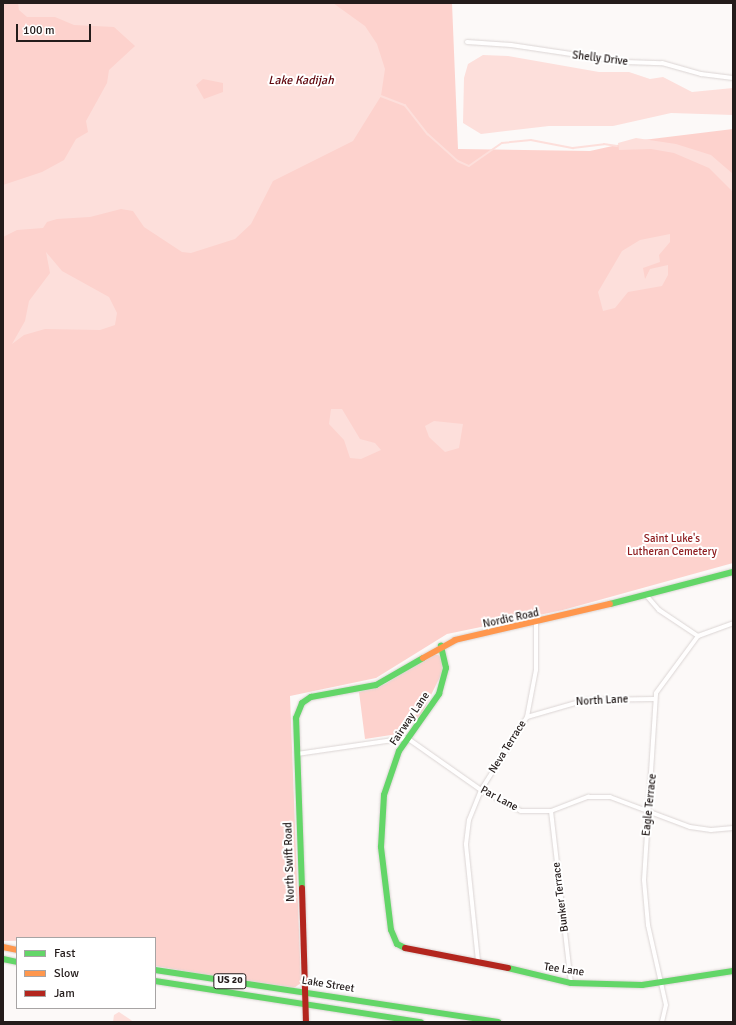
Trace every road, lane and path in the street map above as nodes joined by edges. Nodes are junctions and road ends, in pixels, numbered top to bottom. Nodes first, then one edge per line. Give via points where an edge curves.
1 (467, 42) dead end
2 (733, 78) edge
3 (733, 572) edge
4 (646, 595) junction
5 (733, 623) edge
6 (536, 624) junction
7 (698, 636) junction
8 (441, 646) junction
9 (655, 698) junction
10 (302, 703) joint
11 (527, 717) junction
12 (407, 738) junction
13 (297, 754) junction
14 (481, 790) junction
15 (649, 810) junction
16 (552, 811) junction
17 (733, 828) edge
18 (397, 944) joint
19 (3, 947) edge
20 (16, 950) edge
21 (3, 959) edge
22 (478, 961) junction
23 (16, 962) edge
24 (156, 970) edge
25 (733, 971) edge
26 (156, 981) edge
27 (571, 983) junction
28 (663, 983) junction
29 (305, 992) junction
30 (305, 1005) junction
31 (306, 1022) edge
32 (421, 1022) edge
33 (498, 1022) edge
34 (662, 1022) edge

1 - 2 street, Shelly Drive via 511,45 624,62 662,63 701,74
3 - 4 street, Nordic Road
4 - 6 street, Nordic Road
4 - 7 street via 659,610
5 - 7 street
6 - 8 street, Nordic Road via 462,638
6 - 11 street, Neva Terrace via 536,670
7 - 9 street, Eagle Terrace via 666,675
8 - 10 street, Nordic Road via 376,685 311,697
8 - 12 street, Fairway Lane via 446,668 439,694
9 - 11 street, North Lane via 586,700
9 - 15 street, Eagle Terrace
10 - 13 street, North Swift Road via 296,718
11 - 14 street, Neva Terrace
12 - 13 street
12 - 14 street, Par Lane
12 - 18 street, Fairway Lane via 389,775 381,822 391,930
13 - 29 street, North Swift Road
14 - 16 street, Par Lane via 521,811
14 - 22 street, Neva Terrace via 469,820 466,844
15 - 16 street, Par Lane via 620,799 598,796
15 - 17 street, Par Lane via 700,829
15 - 28 street, Eagle Terrace via 645,902
16 - 27 street, Bunker Terrace
18 - 22 street, Tee Lane via 412,951
19 - 20 street
21 - 23 street
22 - 27 street, Tee Lane
24 - 29 street, Lake Street / US 20
25 - 28 street, Tee Lane
26 - 30 street, Lake Street / US 20
27 - 28 street, Tee Lane
28 - 34 street, Eagle Terrace via 666,1005
29 - 30 street, North Swift Road
29 - 33 street, Lake Street / US 20
30 - 31 street, North Swift Road
30 - 32 street, Lake Street / US 20

